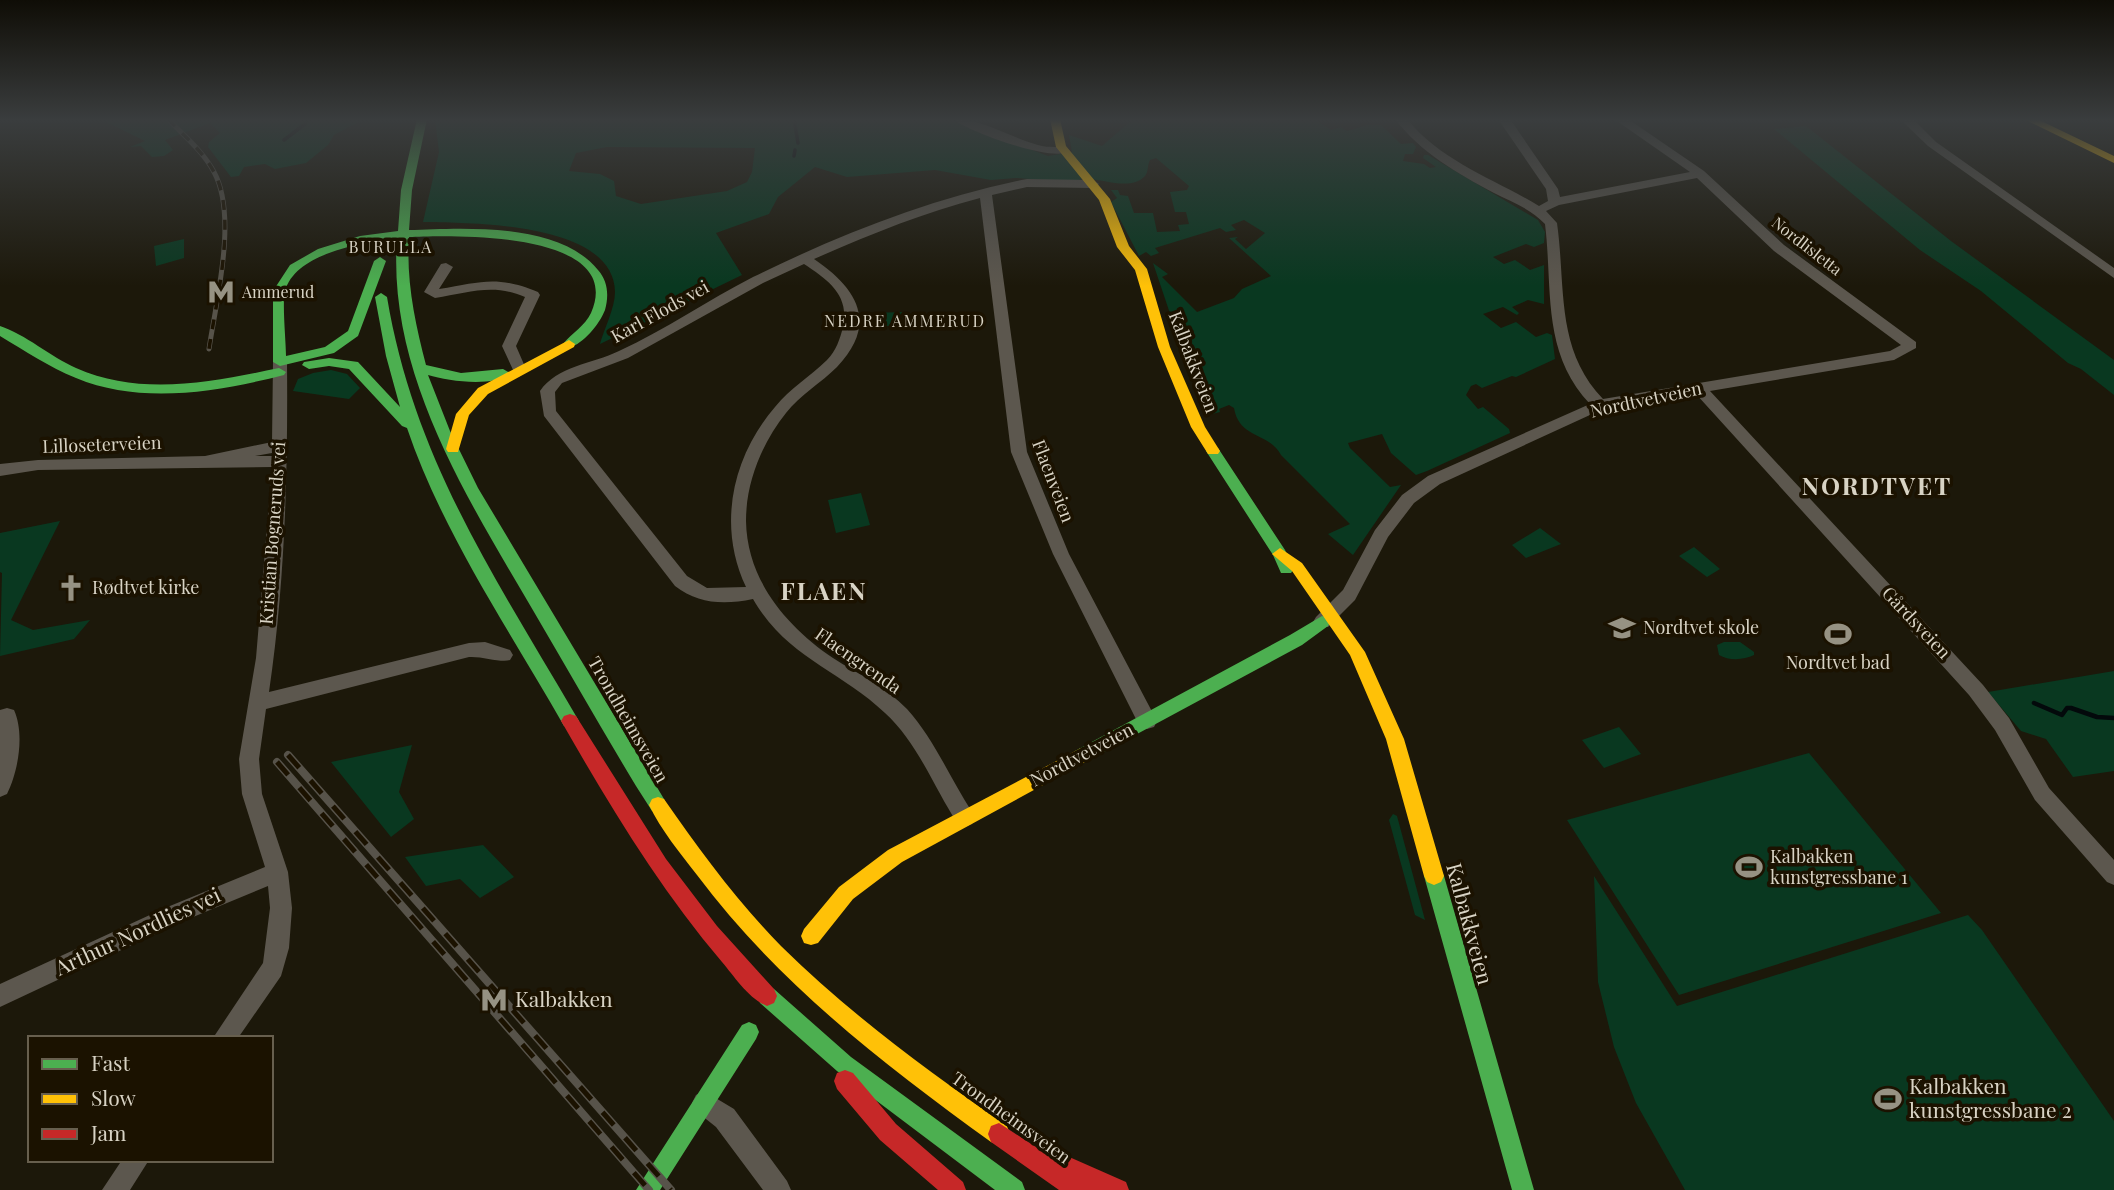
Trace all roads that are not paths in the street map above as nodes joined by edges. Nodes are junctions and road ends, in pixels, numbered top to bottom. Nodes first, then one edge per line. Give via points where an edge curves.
1 (1700, 174) edge
2 (408, 175) edge
3 (1469, 175) edge
4 (1543, 175) edge
5 (1697, 175) edge
6 (1975, 175) edge
7 (1086, 176) joint
8 (985, 192) junction
9 (1555, 202) junction
10 (1538, 210) junction
11 (381, 222) dead end
12 (380, 258) junction
13 (805, 259) junction
14 (446, 267) dead end
15 (2114, 274) edge
16 (0, 330) edge
17 (1911, 345) joint
18 (279, 367) junction
19 (419, 367) junction
20 (519, 369) junction
21 (1699, 388) junction
22 (1600, 405) junction
23 (415, 430) junction
24 (453, 449) junction
25 (279, 454) junction
26 (0, 470) edge
27 (755, 592) junction
28 (1320, 610) junction
29 (504, 654) dead end
30 (258, 703) junction
31 (0, 718) edge
32 (1147, 720) junction
33 (0, 788) edge
34 (965, 818) junction
35 (277, 873) junction
36 (2114, 875) edge
37 (811, 936) dead end
38 (0, 996) edge
39 (750, 1032) dead end
40 (225, 1036) edge
41 (822, 1046) junction
42 (704, 1102) junction
43 (1016, 1145) junction
44 (136, 1162) edge
45 (115, 1190) edge
46 (647, 1190) edge
47 (778, 1190) edge
48 (955, 1190) edge
49 (1014, 1190) edge
50 (1078, 1190) edge
51 (1118, 1190) edge
52 (1523, 1190) edge

1 - 17 street, Nordlisletta via 1779,248
2 - 19 main road, Trondheimsveien via 401,252 406,316
3 - 10 street
4 - 9 street
5 - 9 street
6 - 15 street
7 - 8 street, Karl Flods vei
7 - 28 main road, Kalbakkveien via 1106,203 1123,247 1141,269 1167,354 1198,427 1280,554 1297,567
8 - 13 street, Karl Flods vei via 912,213
8 - 32 street, Flaenveien via 1019,452 1066,565
9 - 10 street
10 - 22 street via 1551,223 1556,309 1570,365 1587,394
11 - 12 main road
12 - 18 main road via 348,340
12 - 23 main road via 388,342
13 - 27 street, Flaengrenda via 843,288 852,304 853,321 840,353 779,411 744,476 738,537
13 - 27 street, Karl Flods vei via 644,344 557,380 546,396 549,412 685,585 721,598
14 - 20 street via 431,292 435,294 495,284 533,295 509,346
16 - 18 main road via 97,382 154,388 212,382
17 - 21 street, Nordtvetveien via 1894,355
18 - 20 main road via 278,294 298,264 330,248 387,235 482,231 565,248 583,257 600,277 604,299 591,324 546,358
18 - 23 main road via 329,362 353,365
18 - 25 street, Kristian Bogneruds vei
19 - 20 main road via 456,380
19 - 24 main road, Trondheimsveien
20 - 24 main road via 468,405
21 - 22 street, Nordtvetveien
21 - 36 street, Gårdsveien via 1976,690 2002,724 2042,794
22 - 28 street, Nordtvetveien via 1419,489 1396,512 1349,595
23 - 41 main road via 467,538 645,849 714,940
24 - 43 main road, Trondheimsveien via 657,806 724,897 775,954 834,1007
25 - 26 street, Lilloseterveien
25 - 30 street, Kristian Bogneruds vei
27 - 34 street, Flaengrenda via 799,642 899,714
28 - 32 main road, Nordtvetveien via 1296,640
28 - 52 main road, Kalbakkveien via 1346,657 1364,673 1403,762
29 - 30 street via 469,650
30 - 35 street, Kristian Bogneruds vei via 250,745 251,794
31 - 33 street via 7,716 9,734
32 - 34 main road, Nordtvetveien
34 - 37 main road, Nordtvetveien via 860,881
35 - 38 street, Arthur Nordlies vei via 173,915
35 - 40 street, Kristian Bogneruds vei via 281,908 276,957
39 - 42 main road
41 - 48 main road via 851,1090 888,1132
41 - 49 main road
42 - 46 main road
42 - 47 street via 724,1118
43 - 50 main road, Trondheimsveien
43 - 51 main road
44 - 45 street

